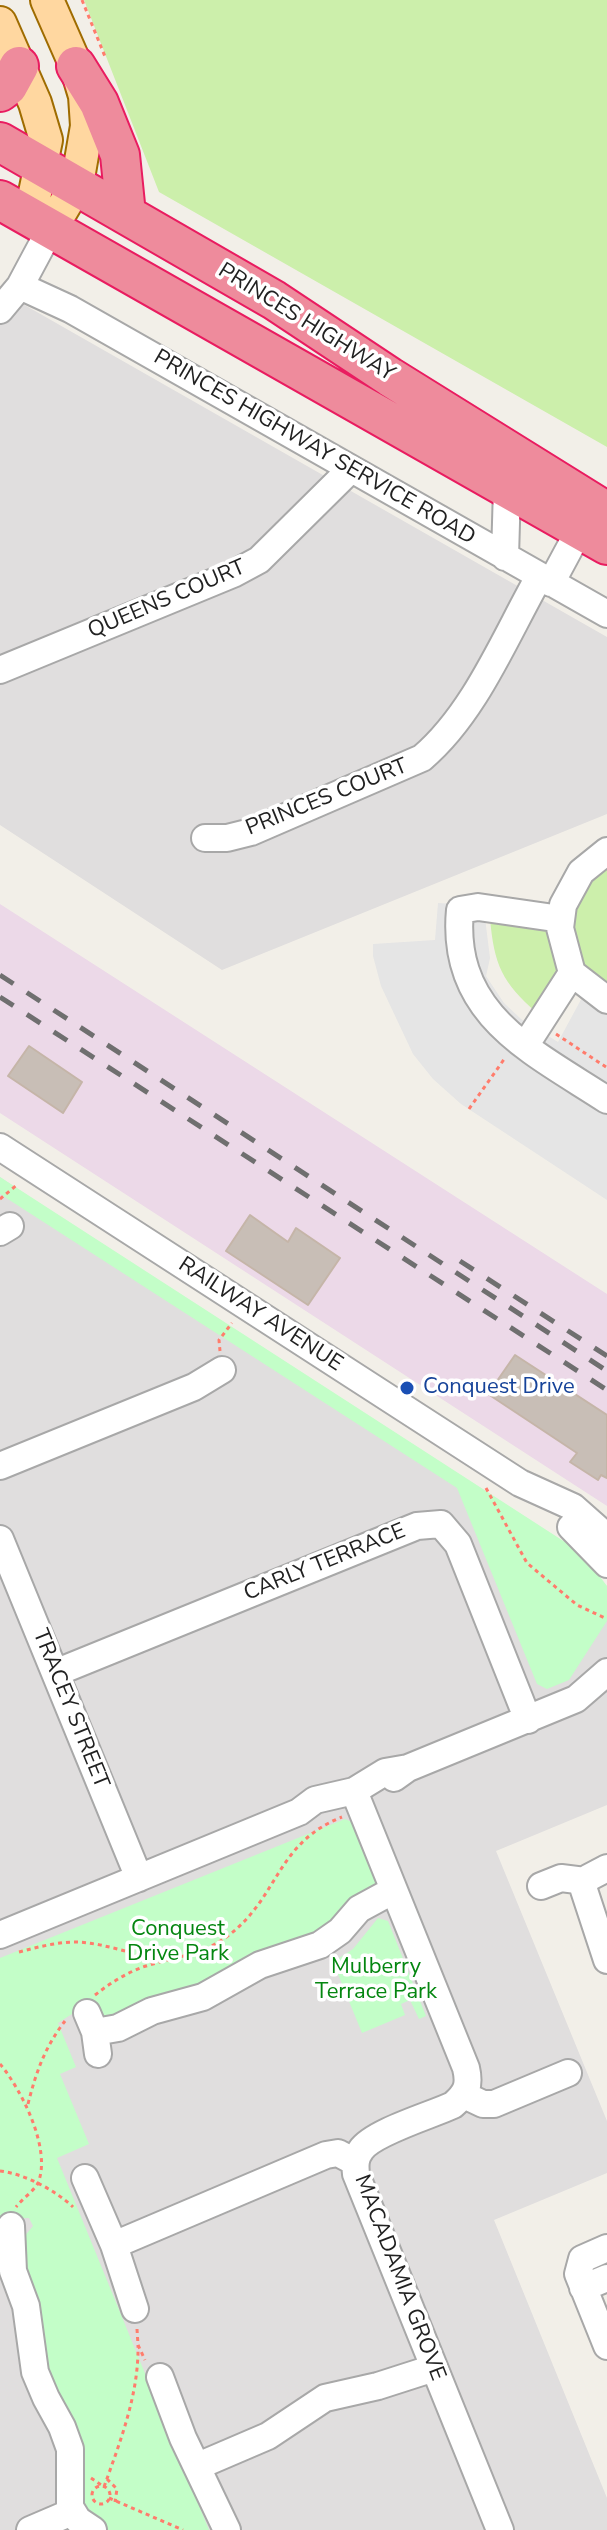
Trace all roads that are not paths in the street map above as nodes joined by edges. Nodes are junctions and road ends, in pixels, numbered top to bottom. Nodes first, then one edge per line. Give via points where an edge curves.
1 (47, 0) edge
2 (0, 23) edge
3 (76, 66) junction
4 (9, 79) edge
5 (0, 142) edge
6 (42, 165) junction
7 (77, 184) junction
8 (126, 214) junction
9 (27, 215) edge
10 (8, 300) edge
11 (351, 469) junction
12 (507, 488) junction
13 (598, 529) edge
14 (505, 557) junction
15 (545, 580) junction
16 (607, 614) edge
17 (0, 670) edge
18 (205, 838) dead end
19 (607, 851) edge
20 (561, 919) junction
21 (572, 973) junction
22 (607, 1000) edge
23 (525, 1046) junction
24 (607, 1100) edge
25 (0, 1147) edge
26 (222, 1370) road end
27 (0, 1466) edge
28 (520, 1483) junction
29 (607, 1537) edge
30 (0, 1539) edge
31 (607, 1564) edge
32 (603, 1672) edge
33 (55, 1673) junction
34 (528, 1720) junction
35 (357, 1802) junction
36 (596, 1874) edge
37 (139, 1878) junction
38 (541, 1886) dead end
39 (394, 1890) junction
40 (6, 1945) edge
41 (607, 1960) edge
42 (93, 2024) road end
43 (568, 2073) dead end
44 (464, 2095) junction
45 (355, 2162) junction
46 (85, 2178) dead end
47 (11, 2226) road end
48 (114, 2245) junction
49 (607, 2248) edge
50 (595, 2283) edge
51 (135, 2309) road end
52 (607, 2346) edge
53 (434, 2368) junction
54 (160, 2377) road end
55 (198, 2466) junction
56 (72, 2512) junction
57 (30, 2530) edge
58 (93, 2530) edge
59 (227, 2530) edge
60 (500, 2530) edge

1 - 3 main road
2 - 4 main road
3 - 7 main road via 87,126
3 - 8 highway via 99,103 120,155
4 - 6 main road via 43,124
5 - 6 highway, PRINCES HIGHWAY
6 - 7 highway, PRINCES HIGHWAY
6 - 9 main road
7 - 8 highway, PRINCES HIGHWAY
7 - 9 main road
8 - 13 highway, PRINCES HIGHWAY via 274,300 558,482
9 - 10 street
9 - 12 highway, PRINCES HIGHWAY
10 - 11 street, PRINCES HIGHWAY SERVICE ROAD via 70,309
11 - 14 street, PRINCES HIGHWAY SERVICE ROAD
11 - 17 street, QUEENS COURT via 259,560
12 - 13 highway, PRINCES HIGHWAY
12 - 14 street
13 - 15 street
14 - 15 street, PRINCES HIGHWAY SERVICE ROAD
15 - 16 street, PRINCES HIGHWAY SERVICE ROAD
15 - 18 street, PRINCES COURT via 466,708 422,758 251,832
19 - 20 street via 581,872
20 - 21 street
20 - 23 street via 478,907 460,910 460,946 471,986 495,1022
21 - 22 street
21 - 23 street
23 - 24 street
25 - 28 street, RAILWAY AVENUE
26 - 27 street via 194,1387
28 - 29 street, RAILWAY AVENUE via 573,1507
28 - 31 street, RAILWAY AVENUE
30 - 33 street, TRACEY STREET
32 - 34 street via 576,1699
33 - 34 street, CARLY TERRACE via 417,1526 441,1524 458,1544
33 - 37 street, TRACEY STREET
34 - 35 street via 408,1768
35 - 37 street via 315,1800 299,1812
35 - 39 street
36 - 38 street
36 - 41 street via 583,1887
37 - 40 street
39 - 42 street via 359,1909 320,1945 268,1962 203,1997
39 - 44 street via 466,2068
43 - 44 street via 494,2104
44 - 45 street, MACADAMIA GROVE via 453,2105 373,2139
45 - 48 street via 338,2153 326,2155
45 - 53 street, MACADAMIA GROVE
46 - 48 street via 93,2216
47 - 56 street via 13,2271 26,2306 35,2372 70,2449
48 - 51 street
49 - 50 street via 582,2259 578,2274
50 - 52 street
53 - 55 street via 325,2398 268,2436
53 - 60 street, MACADAMIA GROVE
54 - 55 street
55 - 59 street
56 - 57 street
56 - 58 street

